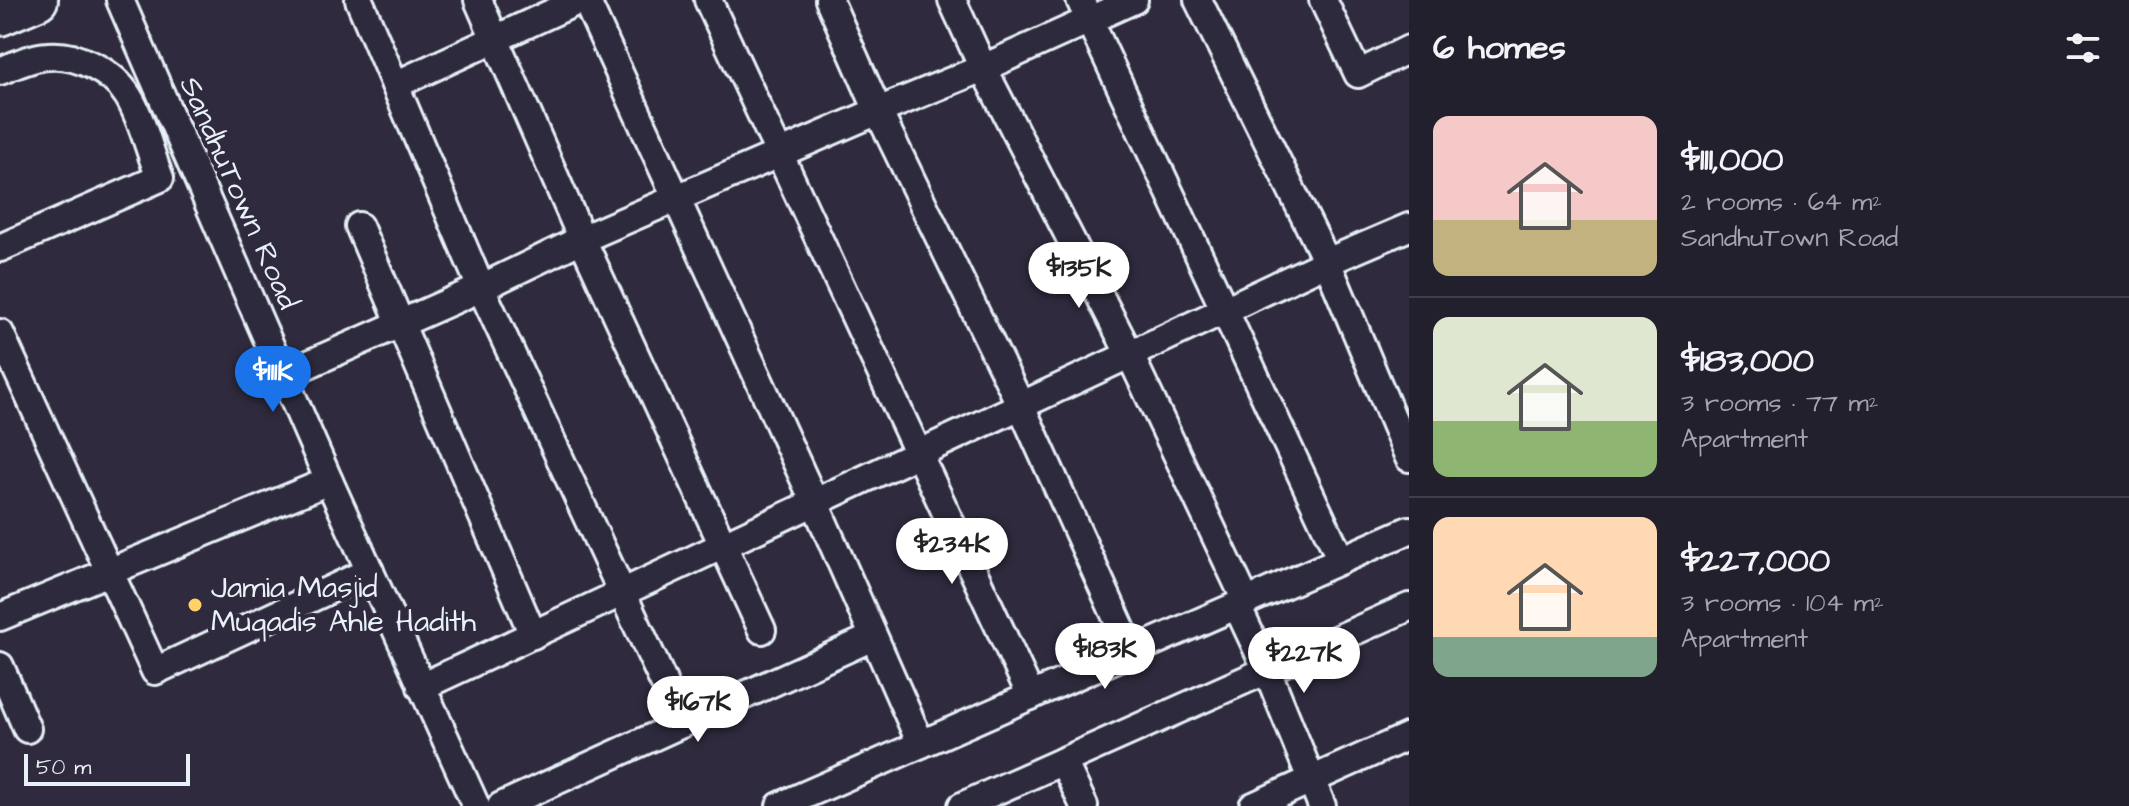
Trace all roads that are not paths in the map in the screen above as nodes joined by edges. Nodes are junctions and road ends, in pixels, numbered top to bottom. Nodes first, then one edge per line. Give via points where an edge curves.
1 (38, 0) edge
2 (120, 0) edge
3 (359, 0) edge
4 (478, 0) edge
5 (583, 0) edge
6 (708, 0) edge
7 (829, 0) edge
8 (952, 0) edge
9 (1134, 0) edge
10 (1198, 0) edge
11 (1323, 0) edge
12 (1084, 10) edge
13 (0, 16) edge
14 (495, 38) junction
15 (1409, 49) edge
16 (983, 68) junction
17 (0, 71) edge
18 (395, 85) junction
19 (878, 111) junction
20 (779, 155) junction
21 (676, 200) junction
22 (359, 226) dead end
23 (1409, 227) edge
24 (582, 239) junction
25 (0, 248) edge
26 (1327, 262) junction
27 (481, 288) junction
28 (1225, 311) junction
29 (401, 324) junction
30 (0, 333) edge
31 (1130, 355) junction
32 (284, 375) junction
33 (1021, 406) junction
34 (918, 455) junction
35 (1409, 458) edge
36 (329, 481) junction
37 (815, 503) junction
38 (1409, 530) edge
39 (722, 546) junction
40 (1341, 560) junction
41 (370, 571) junction
42 (110, 572) junction
43 (623, 592) junction
44 (1242, 604) junction
45 (1409, 607) edge
46 (0, 617) edge
47 (762, 630) dead end
48 (533, 635) junction
49 (873, 637) junction
50 (1132, 652) junction
51 (0, 666) edge
52 (1267, 670) junction
53 (663, 681) dead end
54 (421, 687) junction
55 (1031, 696) junction
56 (27, 729) dead end
57 (1409, 736) edge
58 (921, 744) junction
59 (1063, 761) junction
60 (1311, 780) junction
61 (476, 806) edge
62 (501, 806) edge
63 (780, 806) edge
64 (962, 806) edge
65 (1084, 806) edge
66 (1253, 806) edge
67 (1322, 806) edge

1 - 13 street
2 - 32 street, SandhuTown Road
3 - 18 street
4 - 14 street
5 - 14 street
5 - 21 street
6 - 20 street
7 - 19 street
8 - 16 street
9 - 12 street
10 - 26 street
11 - 15 street via 1358,74
12 - 16 street
12 - 28 street
14 - 18 street
14 - 24 street
16 - 19 street
16 - 31 street
17 - 25 street via 49,55 81,60 112,78 128,97 160,178
18 - 27 street
19 - 20 street
19 - 33 street
20 - 21 street
20 - 34 street
21 - 24 street
21 - 37 street
22 - 29 street
23 - 26 street
24 - 27 street
24 - 39 street
26 - 28 street
26 - 35 street
27 - 29 street
27 - 43 street
28 - 31 street
28 - 40 street
29 - 32 street
29 - 48 street
30 - 42 street
31 - 33 street
31 - 44 street
32 - 36 street, SandhuTown Road
33 - 34 street
33 - 50 street
34 - 37 street
34 - 55 street
36 - 41 street, SandhuTown Road
36 - 42 street
37 - 39 street
37 - 49 street
38 - 40 street
39 - 43 street
39 - 47 street
40 - 44 street
41 - 42 street via 155,671
41 - 54 street, SandhuTown Road
42 - 46 street
43 - 48 street
43 - 53 street
44 - 50 street
44 - 52 street
45 - 52 street
48 - 54 street
49 - 58 street
49 - 62 street
50 - 55 street
51 - 56 street
52 - 59 street
52 - 60 street
54 - 61 street, SandhuTown Road
55 - 58 street
57 - 60 street
58 - 63 street
59 - 64 street
59 - 65 street
60 - 66 street
60 - 67 street

